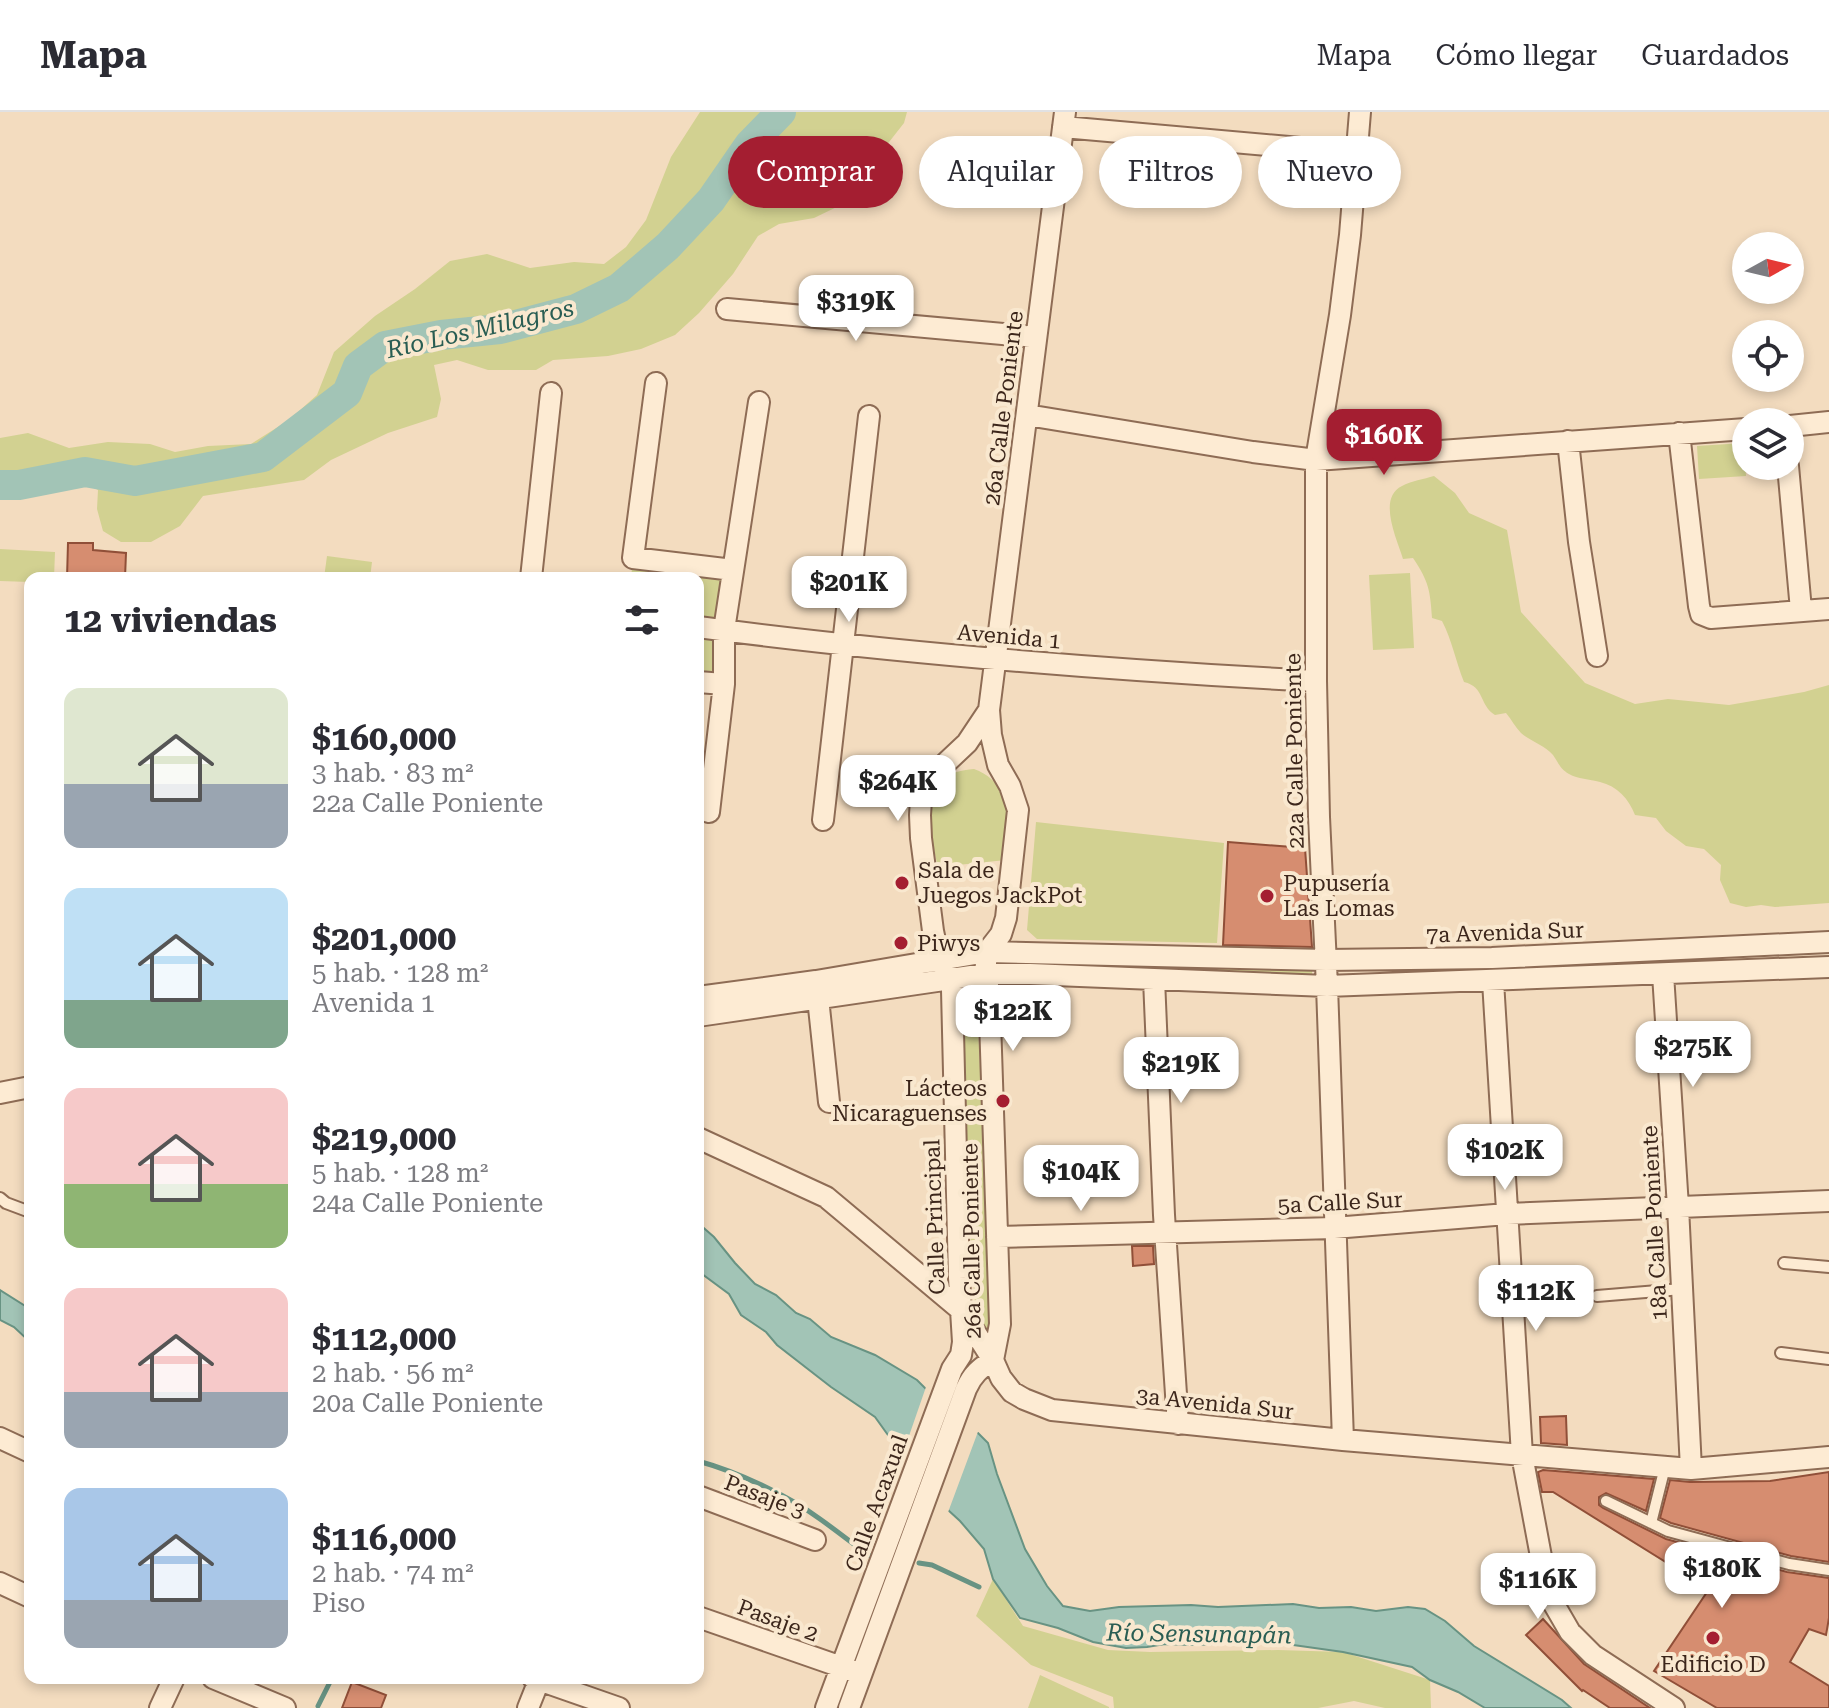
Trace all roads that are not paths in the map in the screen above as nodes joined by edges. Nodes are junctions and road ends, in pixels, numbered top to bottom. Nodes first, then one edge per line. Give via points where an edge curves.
1 (1360, 112) edge
2 (1064, 120) edge
3 (1358, 136) edge
4 (1258, 142) edge
5 (1352, 208) edge
6 (727, 309) dead end
7 (1036, 337) junction
8 (656, 383) dead end
9 (551, 393) dead end
10 (759, 402) dead end
11 (1027, 415) junction
12 (869, 416) dead end
13 (1829, 422) edge
14 (1804, 425) edge
15 (1732, 430) edge
16 (1679, 433) junction
17 (1568, 441) junction
18 (1316, 460) junction
19 (1789, 480) edge
20 (733, 570) junction
21 (532, 572) edge
22 (1829, 609) edge
23 (1801, 610) junction
24 (704, 628) edge
25 (724, 630) junction
26 (841, 645) junction
27 (1597, 656) dead end
28 (997, 658) junction
29 (1316, 681) junction
30 (704, 682) edge
31 (724, 684) junction
32 (989, 710) junction
33 (998, 765) junction
34 (942, 766) junction
35 (709, 812) dead end
36 (823, 820) dead end
37 (1829, 942) edge
38 (987, 952) junction
39 (1326, 960) junction
40 (1829, 967) edge
41 (947, 971) junction
42 (985, 974) junction
43 (1663, 974) junction
44 (1154, 979) junction
45 (1493, 981) junction
46 (1327, 986) junction
47 (704, 996) edge
48 (818, 998) junction
49 (704, 1015) edge
50 (24, 1088) edge
51 (0, 1093) edge
52 (829, 1102) dead end
53 (704, 1141) edge
54 (0, 1198) edge
55 (1829, 1201) edge
56 (1678, 1207) junction
57 (24, 1210) edge
58 (1507, 1214) junction
59 (1334, 1228) junction
60 (1165, 1233) junction
61 (997, 1237) junction
62 (1784, 1263) dead end
63 (1829, 1267) edge
64 (1682, 1289) junction
65 (1597, 1296) dead end
66 (961, 1310) junction
67 (1781, 1353) dead end
68 (1829, 1359) edge
69 (993, 1360) junction
70 (956, 1362) joint
71 (1178, 1424) junction
72 (0, 1438) edge
73 (1343, 1440) junction
74 (24, 1449) edge
75 (1522, 1455) junction
76 (1829, 1457) edge
77 (1665, 1467) junction
78 (1691, 1469) junction
79 (704, 1498) edge
80 (1606, 1501) dead end
81 (1651, 1523) junction
82 (900, 1535) junction
83 (815, 1540) dead end
84 (1829, 1570) edge
85 (0, 1583) edge
86 (24, 1594) edge
87 (704, 1619) edge
88 (851, 1671) junction
89 (171, 1684) edge
90 (227, 1684) edge
91 (535, 1684) edge
92 (551, 1684) edge
93 (160, 1708) edge
94 (285, 1708) edge
95 (528, 1708) edge
96 (619, 1708) edge
97 (826, 1708) edge
98 (849, 1708) edge
99 (1674, 1708) edge

1 - 3 street, 22a Calle Poniente
2 - 4 street
2 - 7 street, 26a Calle Poniente
5 - 18 street, 22a Calle Poniente
6 - 7 street
7 - 11 street, 26a Calle Poniente
8 - 20 street via 633,558
9 - 21 street
10 - 20 street
11 - 18 street
11 - 28 street, 26a Calle Poniente
12 - 26 street
13 - 14 street
15 - 16 street
16 - 17 street
16 - 23 street via 1701,614 1711,618
17 - 18 street
17 - 27 street
18 - 29 street, 22a Calle Poniente
19 - 23 street
20 - 25 street
22 - 23 street
24 - 25 street, Avenida 1
25 - 26 street, Avenida 1
25 - 31 street
26 - 28 street, Avenida 1
26 - 36 street
28 - 29 street, Avenida 1
28 - 32 street, 26a Calle Poniente
29 - 39 street, 22a Calle Poniente
30 - 31 street
31 - 35 street
32 - 33 street, 26a Calle Poniente
32 - 34 street, 26a Calle Poniente via 967,743
33 - 34 street via 971,758
33 - 38 street, 26a Calle Poniente via 1018,810 1017,830 1006,918
34 - 41 street, 26a Calle Poniente via 923,788 920,815 933,931
37 - 39 street, 7a Avenida Sur
38 - 39 street, 7a Avenida Sur
38 - 41 street, 7a Avenida Sur
38 - 42 street, 26a Calle Poniente
39 - 46 street, 22a Calle Poniente
40 - 43 street
41 - 42 street
41 - 47 street
41 - 48 street
41 - 66 street, Calle Principal
42 - 44 street
42 - 61 street, 26a Calle Poniente
43 - 45 street
43 - 56 street, 18a Calle Poniente
44 - 46 street
44 - 60 street
45 - 46 street
45 - 58 street
46 - 59 street, 22a Calle Poniente
48 - 49 street
48 - 52 street
50 - 51 street
53 - 66 street, 3a Avenida Sur via 826,1197
54 - 57 lane
55 - 56 street, 5a Calle Sur
56 - 58 street, 5a Calle Sur
56 - 64 street, 18a Calle Poniente
58 - 59 street, 5a Calle Sur
58 - 75 street
59 - 60 street, 5a Calle Sur
59 - 73 street, 22a Calle Poniente
60 - 61 street, 5a Calle Sur
60 - 71 street
61 - 69 street, 26a Calle Poniente via 1000,1324
62 - 63 lane
64 - 65 lane
64 - 78 street, 18a Calle Poniente
66 - 69 street, 3a Avenida Sur
66 - 70 street, Calle Principal via 963,1342
67 - 68 lane
69 - 71 street, 3a Avenida Sur via 1012,1392 1039,1406
69 - 82 street, 26a Calle Poniente via 971,1377
70 - 82 street, Calle Acaxual
71 - 73 street, 3a Avenida Sur
72 - 74 street
73 - 75 street, 3a Avenida Sur
75 - 77 street, 3a Avenida Sur
75 - 99 street via 1548,1594 1570,1632 1593,1655
76 - 78 street, 3a Avenida Sur
77 - 78 street, 3a Avenida Sur
77 - 81 lane
79 - 83 street, Pasaje 3
80 - 81 lane
81 - 84 lane
82 - 88 street, Calle Acaxual
85 - 86 street
87 - 88 street, Pasaje 2
88 - 97 street, Calle Acaxual
88 - 98 street, Calle Acaxual
89 - 93 street
90 - 94 street
91 - 95 street
92 - 96 street

